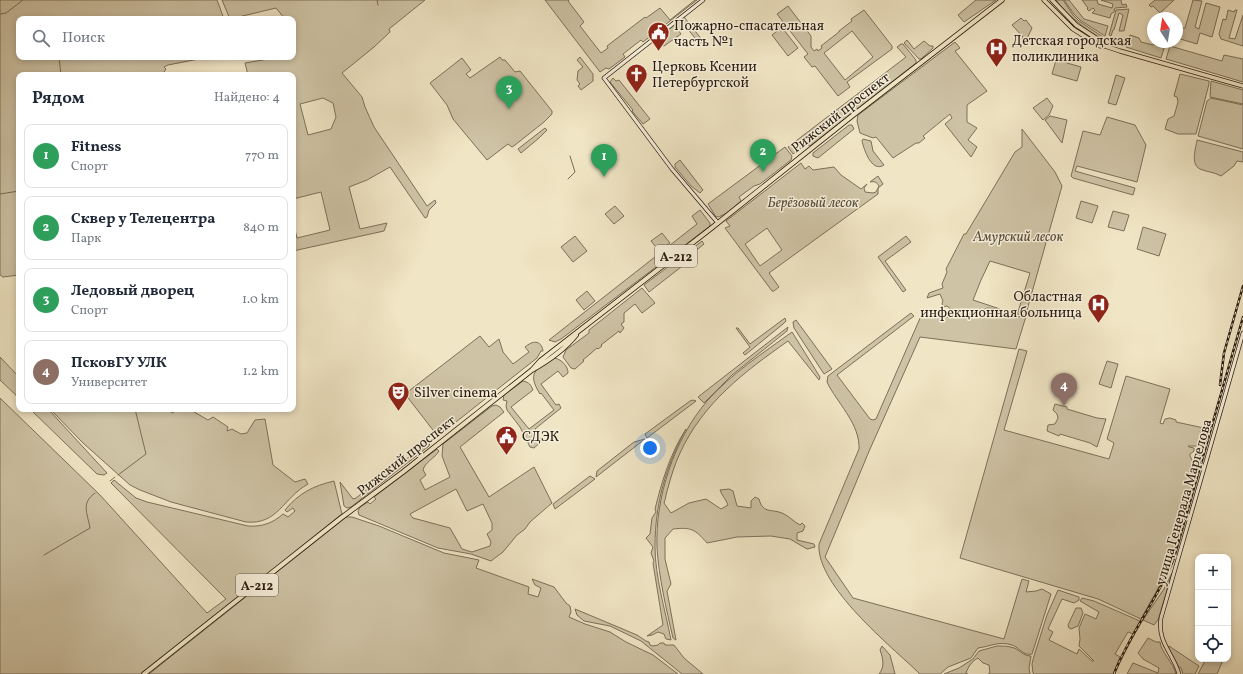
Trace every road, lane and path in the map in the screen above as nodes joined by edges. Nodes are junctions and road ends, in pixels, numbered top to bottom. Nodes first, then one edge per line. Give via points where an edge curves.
1 (702, 0) edge
2 (1002, 0) edge
3 (1044, 0) edge
4 (1052, 0) edge
5 (1105, 46) junction
6 (1243, 86) edge
7 (718, 223) junction
8 (1243, 334) edge
9 (144, 674) edge
10 (1179, 674) edge

1 - 7 main road via 604,78 672,169
2 - 7 highway, Рижский проспект / А-212
3 - 5 main road via 1073,29 1100,46
4 - 5 main road via 1076,25
5 - 6 main road
7 - 9 highway, Рижский проспект / А-212 via 579,331 570,343 349,512
8 - 10 main road, улица Генерала Маргелова via 1161,618 1161,638

